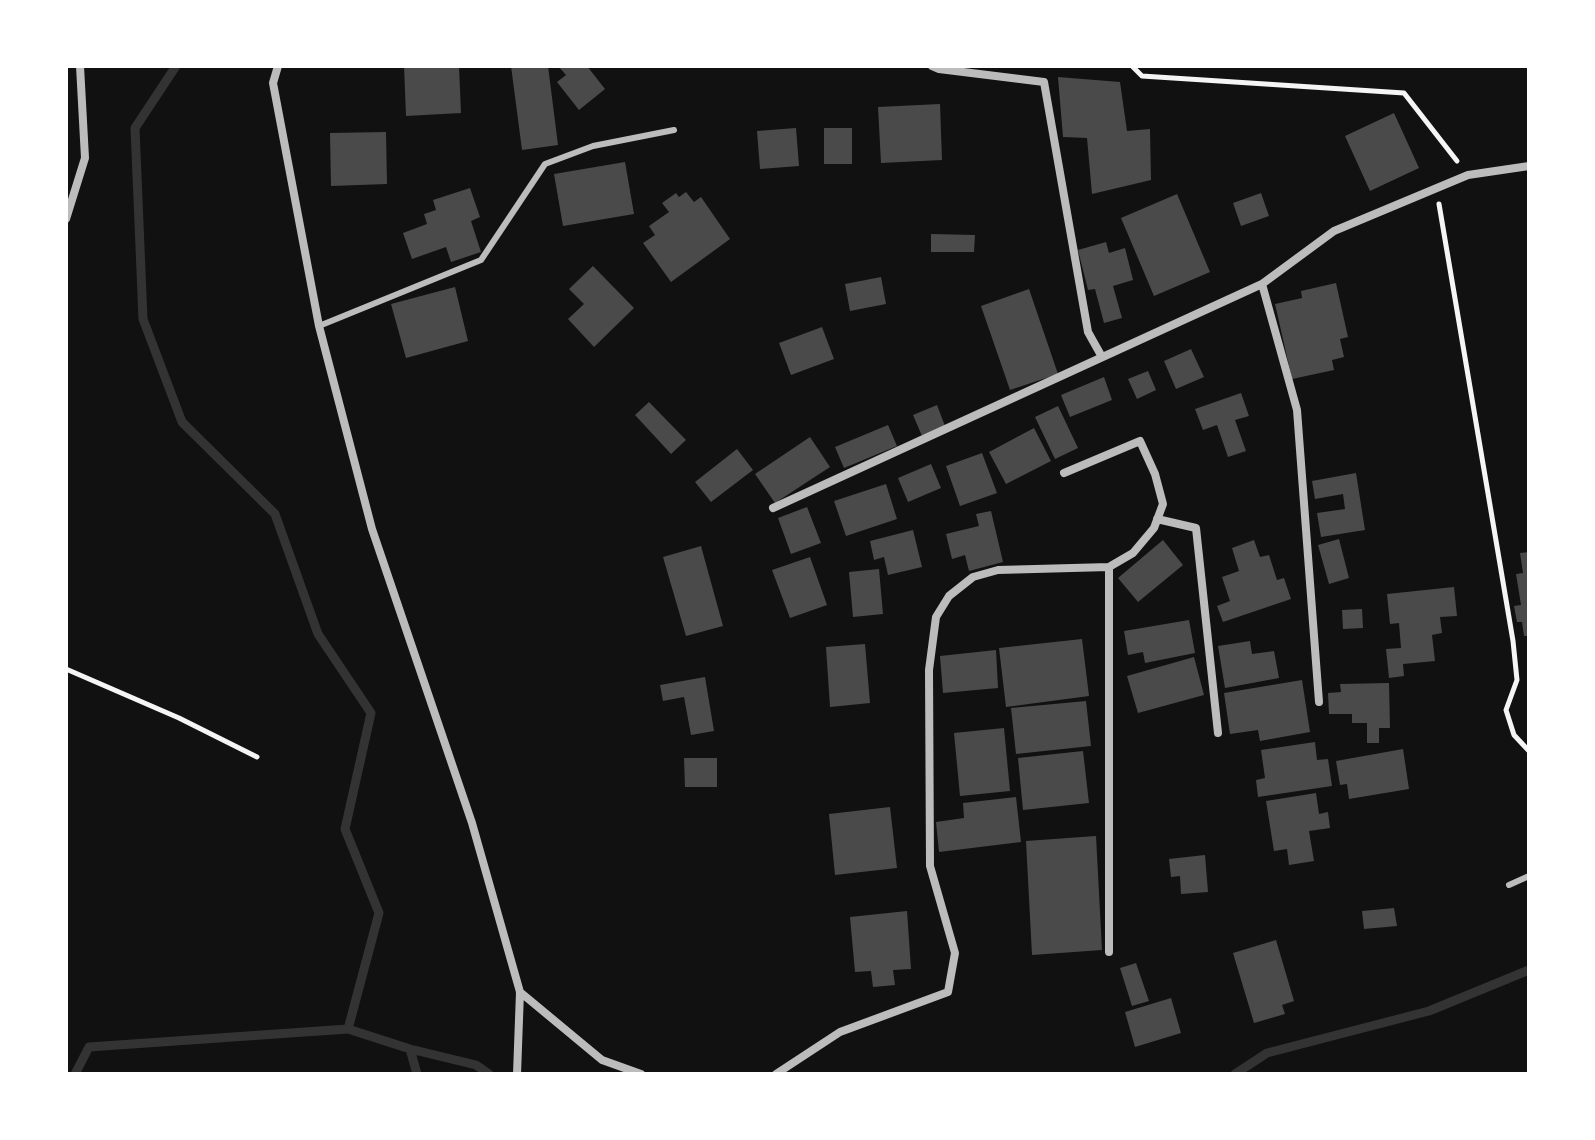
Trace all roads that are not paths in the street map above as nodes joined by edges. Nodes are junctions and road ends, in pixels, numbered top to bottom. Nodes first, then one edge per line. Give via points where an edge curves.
1 (80, 66) edge
2 (278, 66) edge
3 (932, 66) edge
4 (674, 130) dead end
5 (1529, 166) edge
6 (66, 219) edge
7 (1262, 284) junction
8 (319, 326) junction
9 (1102, 357) junction
10 (1064, 473) dead end
11 (773, 508) dead end
12 (1157, 519) junction
13 (1109, 567) junction
14 (1319, 702) dead end
15 (1218, 733) dead end
16 (1529, 876) edge
17 (1509, 885) dead end
18 (1109, 952) dead end
19 (520, 992) junction
20 (517, 1074) edge
21 (641, 1074) edge
22 (776, 1074) edge

1 - 6 street via 85,158
2 - 8 street via 273,83
3 - 9 street via 1044,82 1088,332
4 - 8 lane via 593,146 545,164 481,260
5 - 7 street via 1468,175 1334,231
7 - 9 street
7 - 14 street via 1297,410
8 - 19 street via 372,529 472,823
9 - 11 street
10 - 12 street via 1140,441 1163,504
12 - 13 street via 1133,553
12 - 15 street via 1196,528
13 - 18 street
13 - 22 street via 998,570 973,577 949,596 936,617 929,670 930,866 955,953 948,992 840,1032
16 - 17 lane
19 - 20 street
19 - 21 street via 602,1060

